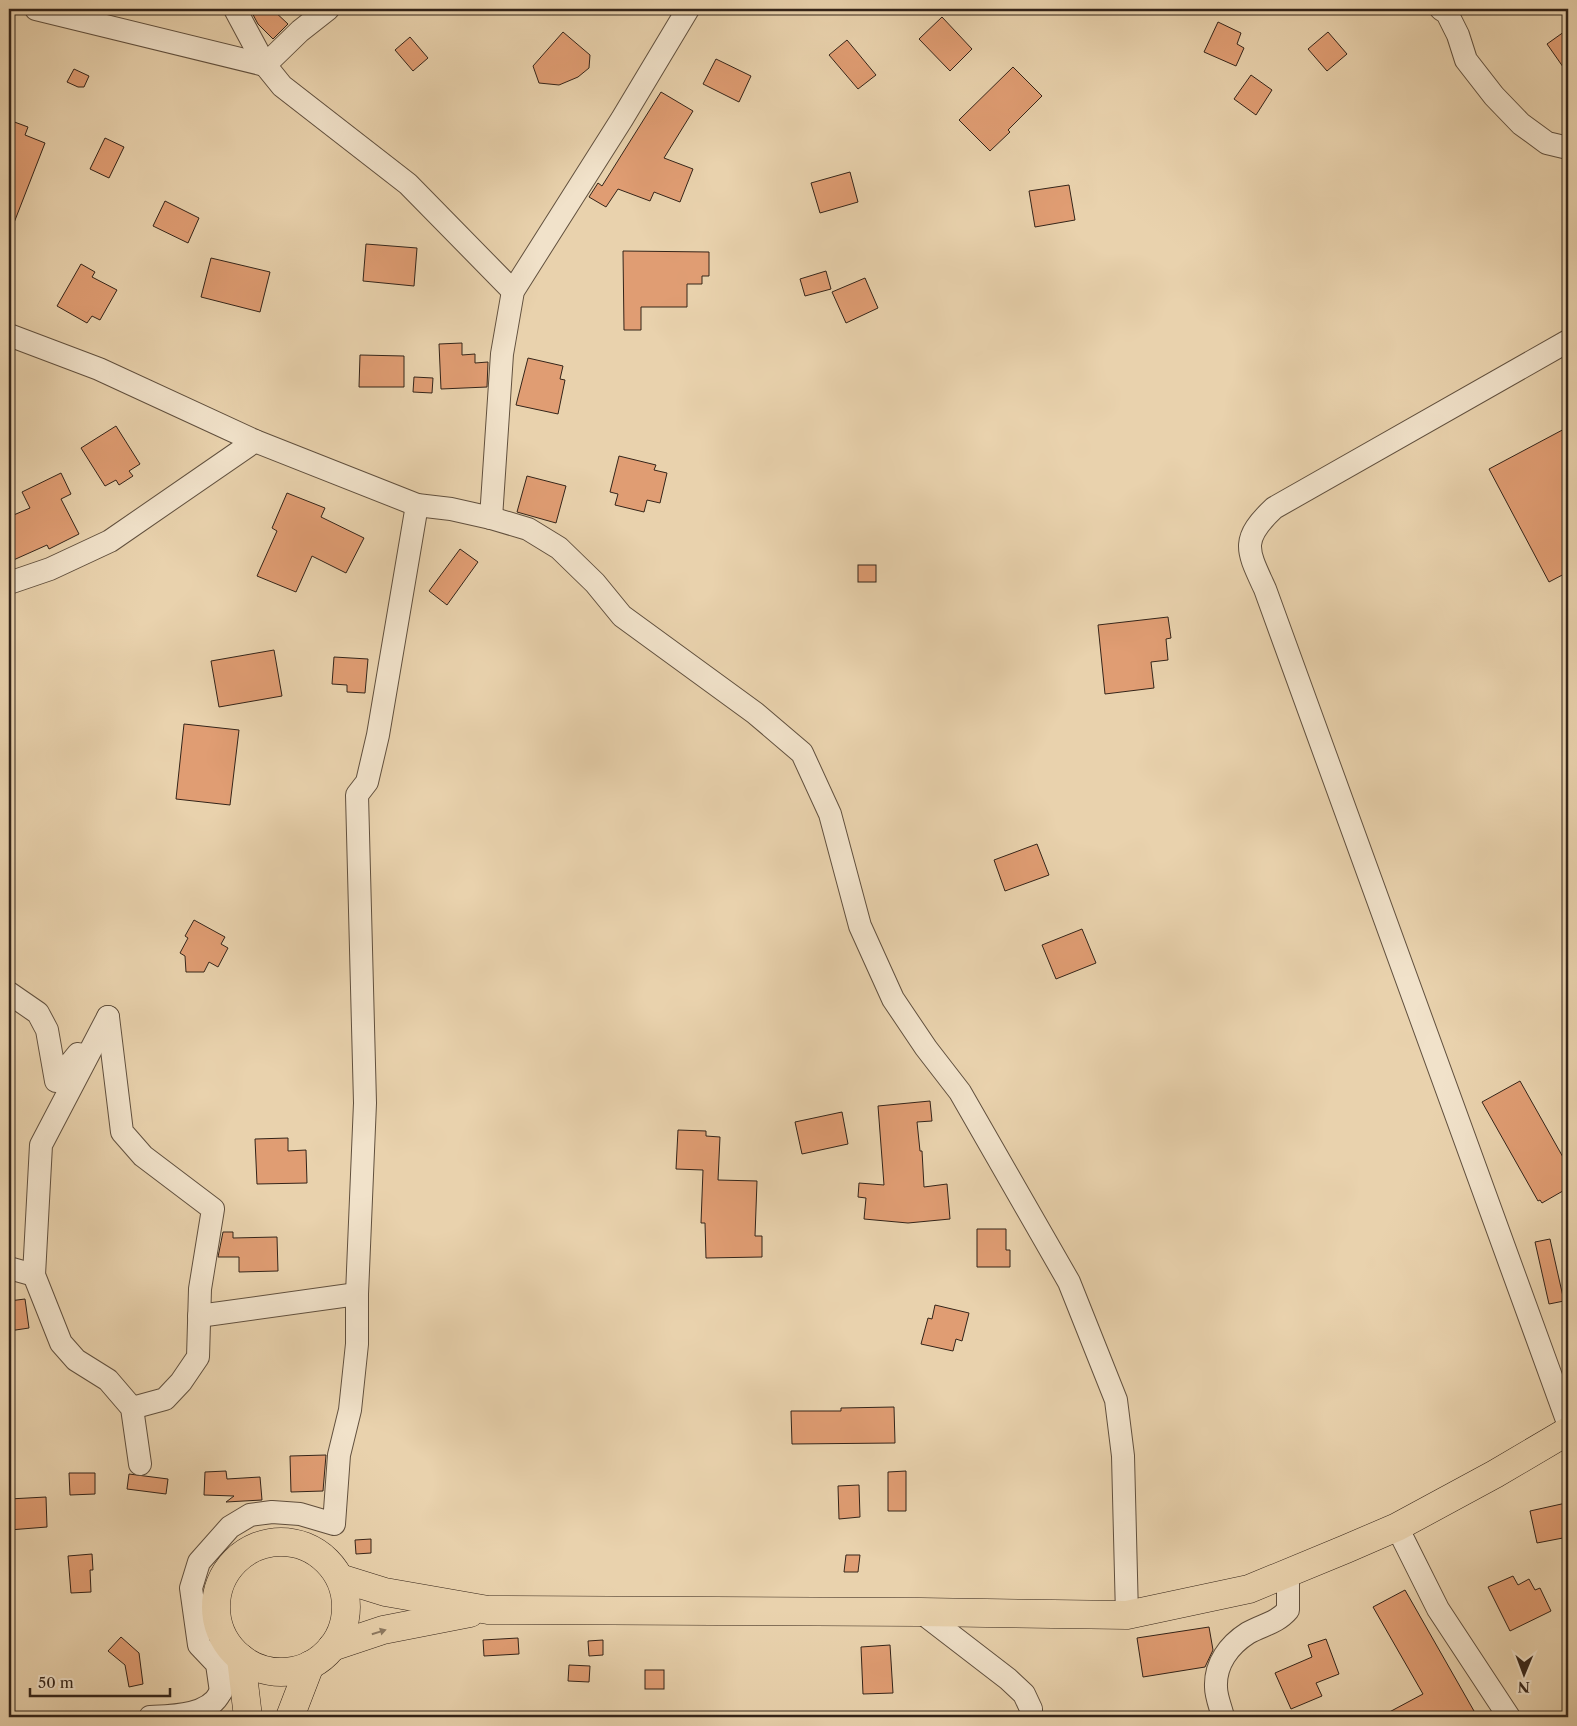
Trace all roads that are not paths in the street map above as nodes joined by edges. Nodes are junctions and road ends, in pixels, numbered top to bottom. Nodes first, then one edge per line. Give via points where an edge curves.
1 (36, 9) edge
2 (235, 9) edge
3 (328, 9) edge
4 (688, 9) edge
5 (1442, 9) edge
6 (265, 65) junction
7 (1568, 148) edge
8 (514, 291) junction
9 (9, 335) edge
10 (1568, 341) edge
11 (255, 441) junction
12 (417, 504) junction
13 (491, 518) junction
14 (9, 583) edge
15 (9, 993) edge
16 (108, 1017) junction
17 (9, 1268) edge
18 (34, 1275) junction
19 (357, 1294) junction
20 (199, 1316) junction
21 (132, 1408) junction
22 (1568, 1423) edge
23 (1568, 1431) edge
24 (140, 1464) dead end
25 (1397, 1527) junction
26 (1288, 1573) junction
27 (340, 1578) junction
28 (488, 1610) junction
29 (921, 1612) junction
30 (1127, 1615) junction
31 (332, 1647) junction
32 (236, 1653) junction
33 (310, 1665) junction
34 (221, 1692) junction
35 (150, 1717) edge
36 (248, 1717) edge
37 (290, 1717) edge
38 (1031, 1717) edge
39 (1223, 1717) edge
40 (1509, 1717) edge

1 - 6 street
2 - 6 street
3 - 6 street
4 - 8 street
5 - 7 street via 1458,35 1466,60 1494,96 1521,124 1547,142
6 - 8 street via 282,86 408,184
8 - 13 street via 502,354
9 - 11 street via 99,369
10 - 22 street via 1274,508 1251,536 1250,557 1268,598
11 - 12 street
11 - 14 street via 110,541 50,569
12 - 13 street
12 - 19 street via 376,742 367,782 357,795 365,1103
13 - 30 street via 528,529 559,548 596,583 622,616 755,713 802,753 830,814 860,926 893,999 960,1092 1069,1282 1116,1400 1123,1456
15 - 16 street via 38,1013 48,1030 56,1082
16 - 18 street via 41,1145
16 - 20 street via 122,1132 143,1156 213,1209 200,1289
17 - 18 street
18 - 21 street via 61,1343 76,1360 108,1380
19 - 20 street
19 - 34 street via 357,1344 350,1410 339,1455 334,1524 300,1514 250,1514 230,1527 199,1562 191,1588 199,1645 217,1664
20 - 21 street via 198,1357 181,1382 165,1399
21 - 24 street
23 - 25 main road
25 - 26 main road
25 - 40 street via 1438,1608
26 - 30 main road via 1249,1589
26 - 39 street via 1288,1610 1281,1618 1248,1633 1228,1650 1218,1669 1216,1688
27 - 28 main road via 385,1592
27 - 31 main road via 345,1592 345,1620
27 - 32 main road via 321,1556 295,1543 266,1544 240,1556 222,1579 216,1607 222,1635
28 - 29 main road
31 -> 28 main road via 383,1630
29 - 30 main road
29 - 38 street via 1024,1694
31 - 33 main road
32 - 33 main road via 267,1670 282,1672
32 - 34 street
32 - 36 main road
33 - 37 main road
34 - 35 street via 214,1702 202,1709

